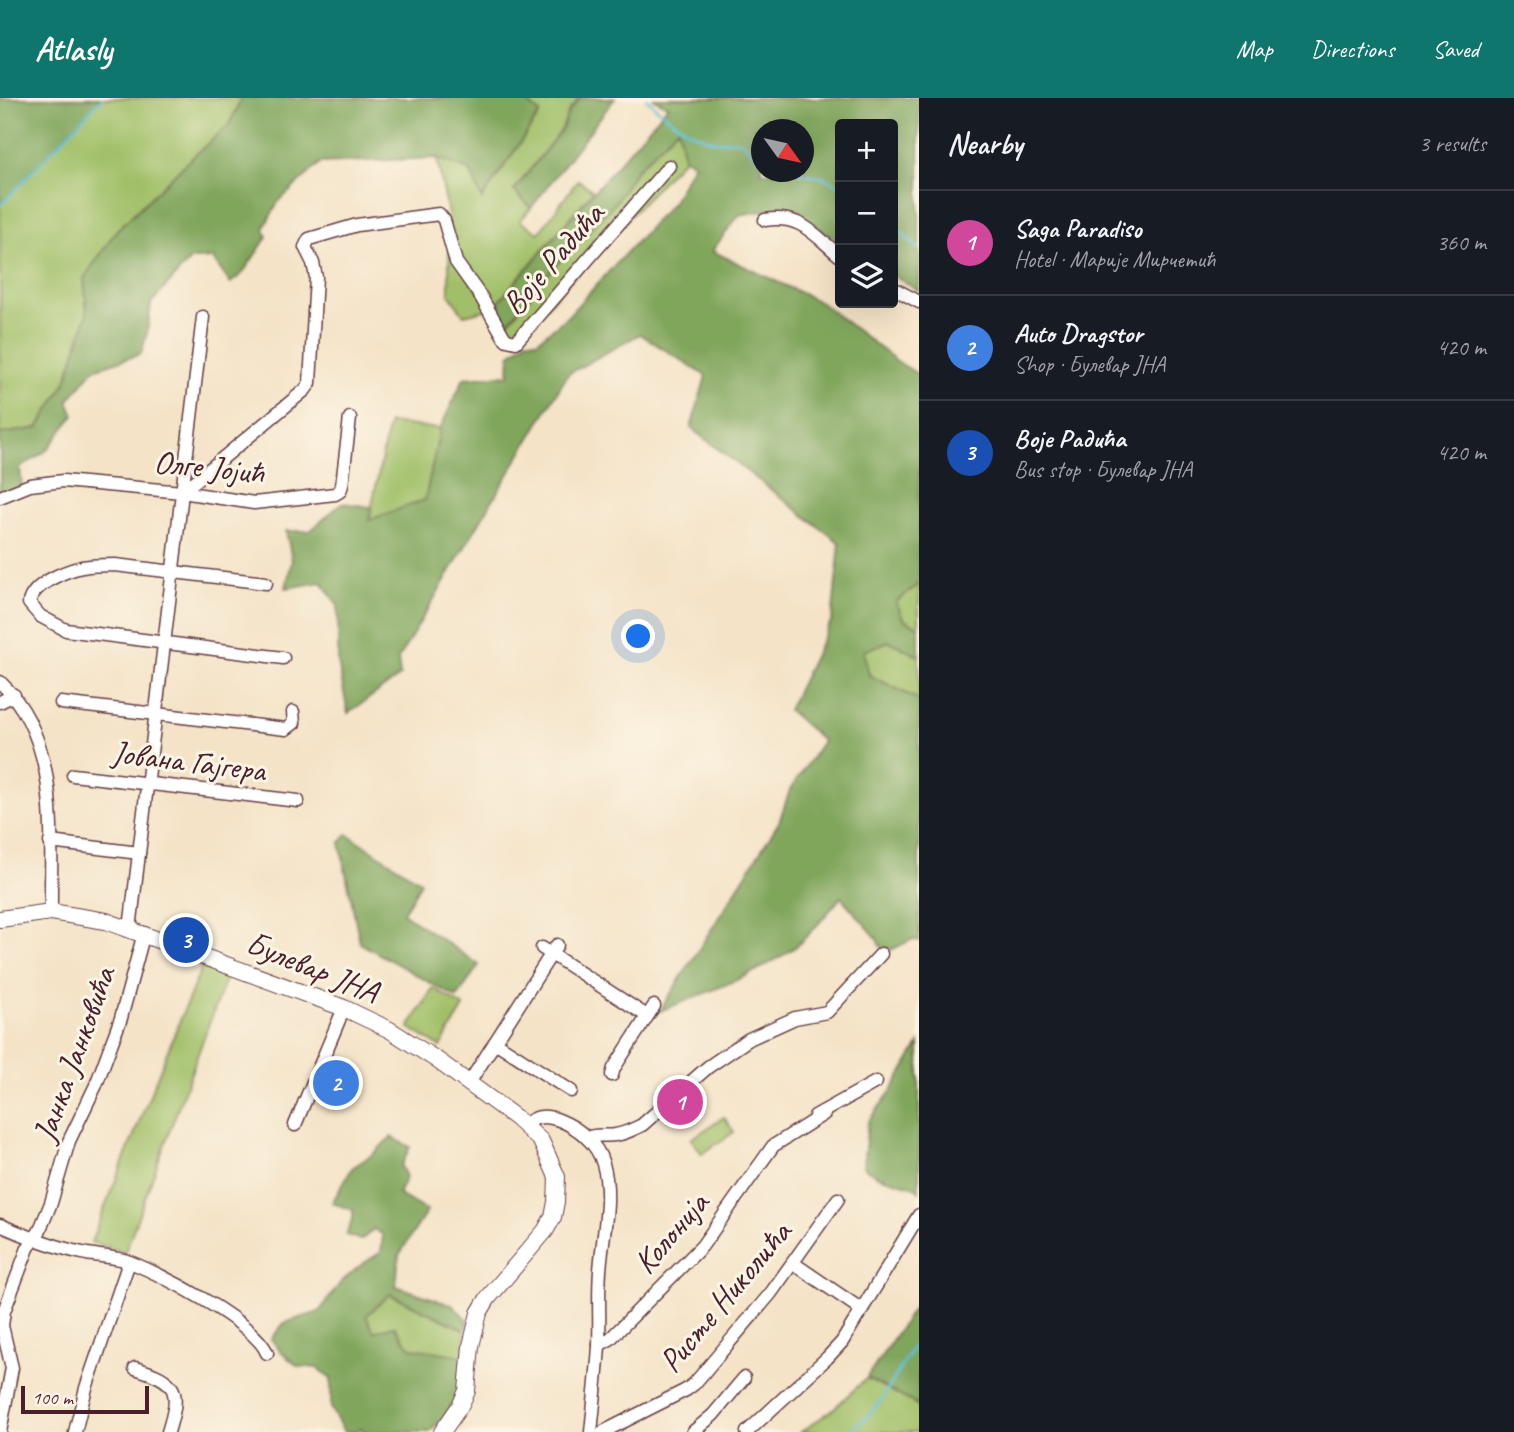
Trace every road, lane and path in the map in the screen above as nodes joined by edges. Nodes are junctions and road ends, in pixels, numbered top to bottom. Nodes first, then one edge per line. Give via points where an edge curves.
1 (669, 166) dead end
2 (765, 220) dead end
3 (835, 252) edge
4 (898, 291) edge
5 (919, 302) edge
6 (203, 317) dead end
7 (350, 418) dead end
8 (182, 492) junction
9 (0, 497) edge
10 (172, 572) junction
11 (266, 583) dead end
12 (163, 642) junction
13 (283, 658) dead end
14 (0, 682) edge
15 (14, 695) junction
16 (0, 702) edge
17 (61, 703) dead end
18 (293, 712) dead end
19 (155, 713) junction
20 (73, 775) dead end
21 (147, 783) junction
22 (298, 801) dead end
23 (50, 842) junction
24 (139, 853) junction
25 (51, 912) junction
26 (0, 919) edge
27 (137, 931) junction
28 (881, 954) dead end
29 (344, 1008) junction
30 (495, 1042) junction
31 (612, 1075) dead end
32 (876, 1082) dead end
33 (469, 1083) junction
34 (571, 1091) dead end
35 (824, 1114) dead end
36 (295, 1125) dead end
37 (525, 1126) junction
38 (587, 1138) junction
39 (773, 1146) junction
40 (838, 1199) dead end
41 (919, 1215) edge
42 (0, 1225) edge
43 (34, 1239) junction
44 (129, 1262) junction
45 (793, 1264) junction
46 (862, 1310) junction
47 (599, 1345) junction
48 (267, 1353) dead end
49 (135, 1368) dead end
50 (744, 1378) dead end
51 (0, 1432) edge
52 (75, 1432) edge
53 (168, 1432) edge
54 (442, 1432) edge
55 (591, 1432) edge
56 (603, 1432) edge
57 (693, 1432) edge
58 (747, 1432) edge

1 - 8 street, Воје Радића via 516,342 504,337 456,262 439,214 357,225 309,239 305,247 316,276 310,383
2 - 3 street via 788,218 800,223
4 - 5 street
6 - 8 street
7 - 8 street, Олге Јојић via 342,485 335,494 254,503
8 - 9 street, Олге Јојић via 63,481 30,485
8 - 10 street
10 - 11 street
10 - 12 street
10 - 12 street via 115,565 83,567 51,580 29,603 59,627
12 - 13 street
12 - 19 street
14 - 15 street
15 - 16 street
15 - 23 street via 29,721 46,770
17 - 19 street
18 - 19 street via 294,723 286,729
19 - 21 street
20 - 21 street, Јована Гајгера
21 - 22 street, Јована Гајгера
21 - 24 street
23 - 24 street
23 - 25 street
24 - 27 street
25 - 26 main road, Булевар ЈНА
25 - 27 main road, Булевар ЈНА
27 - 29 main road, Булевар ЈНА
27 - 43 street, Јанка Јанковића via 119,1024
28 - 38 street via 827,1012 795,1018 749,1039 708,1067 642,1125 613,1136
29 - 33 main road, Булевар ЈНА via 400,1036
29 - 36 street
30 - 31 street via 550,949 650,1011
30 - 33 street
30 - 34 street
32 - 39 street, Колонија via 782,1134
33 - 37 main road, Булевар ЈНА
35 - 39 street, Колонија
37 - 38 street via 535,1118 551,1117
37 - 54 main road, Булевар ЈНА via 544,1146 557,1177 552,1217 483,1305 473,1332 467,1391
38 - 47 street via 603,1163 606,1192
39 - 47 street, Колонија via 702,1246
40 - 45 street, Ристе Николића
41 - 46 street
42 - 43 street
43 - 44 street
43 - 51 street, Јанка Јанковића via 1,1322 12,1368
44 - 48 street via 226,1315 258,1338
44 - 52 street
45 - 46 street
45 - 56 street, Ристе Николића via 691,1387
46 - 58 street via 827,1358
47 - 55 street
49 - 53 street via 162,1377 173,1390 175,1405
50 - 57 street

